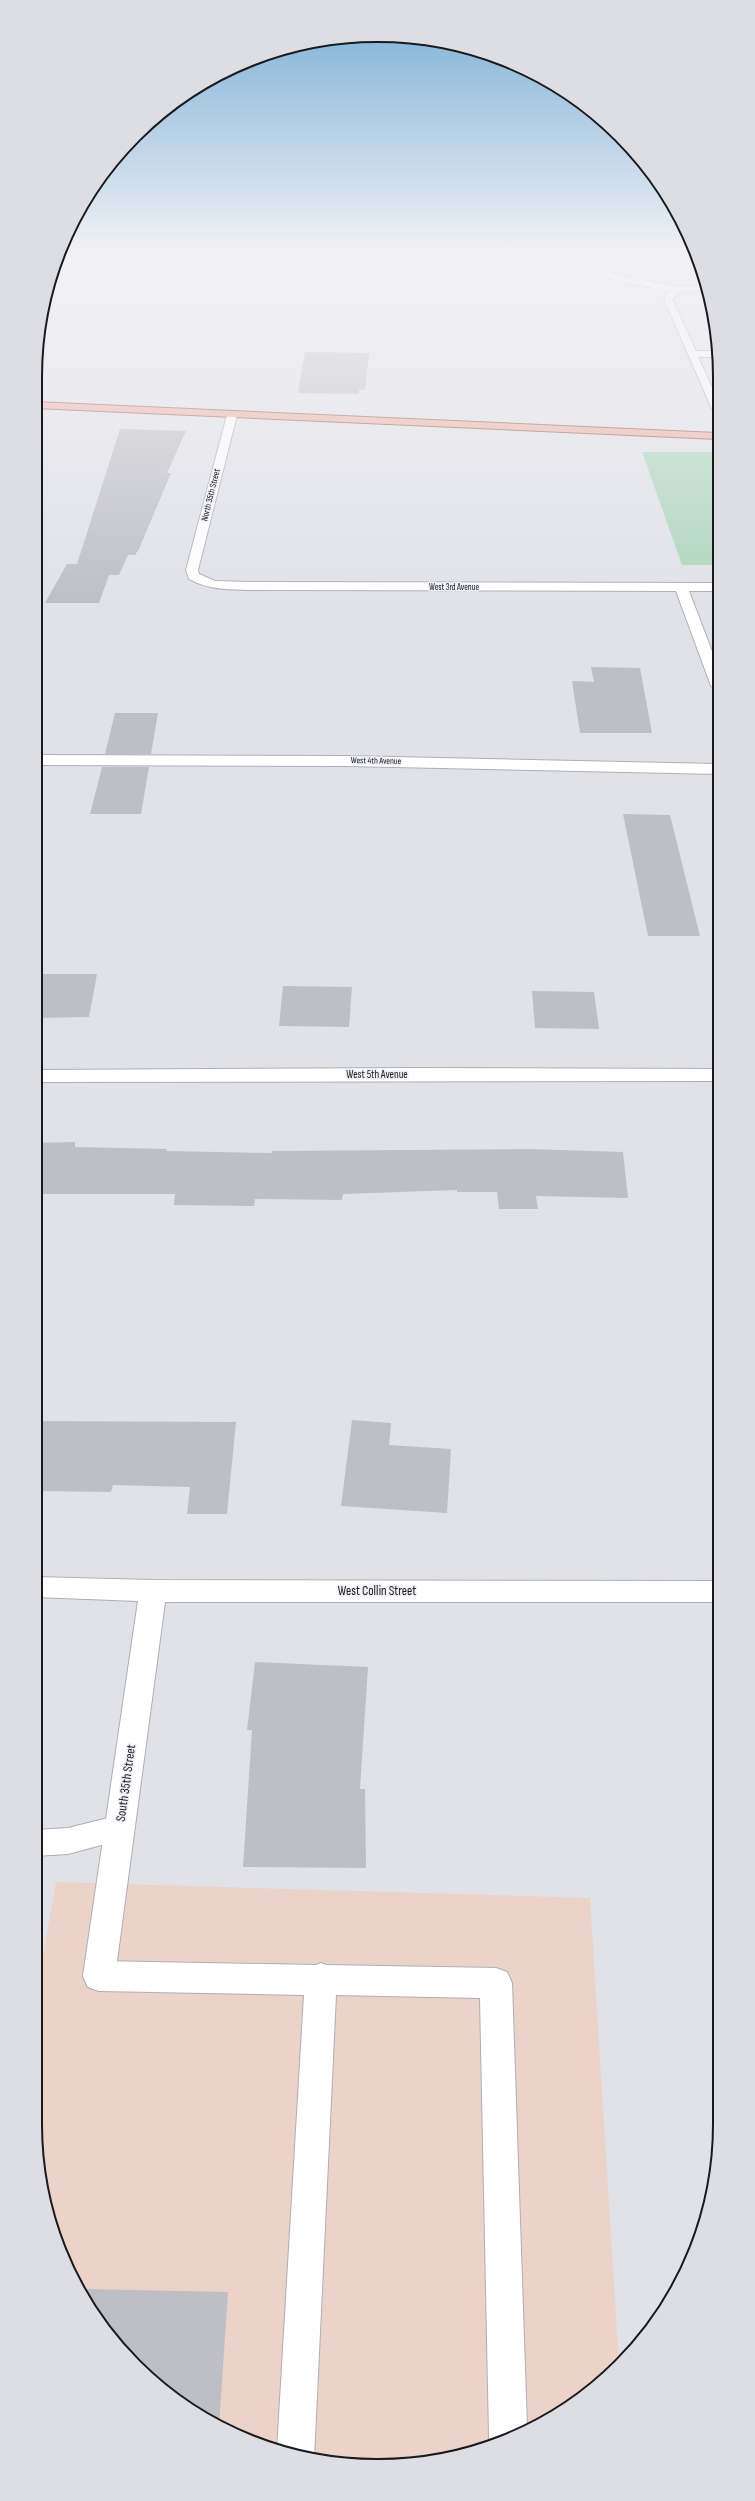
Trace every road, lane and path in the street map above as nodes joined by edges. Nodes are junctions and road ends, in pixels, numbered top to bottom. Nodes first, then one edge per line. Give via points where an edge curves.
1 (701, 372) edge
2 (713, 401) edge
3 (42, 405) edge
4 (232, 415) junction
5 (713, 436) edge
6 (193, 576) joint
7 (681, 587) junction
8 (713, 587) edge
9 (713, 673) edge
10 (42, 760) edge
11 (713, 769) edge
12 (713, 1075) edge
13 (42, 1076) edge
14 (42, 1587) edge
15 (153, 1591) junction
16 (713, 1592) edge
17 (120, 1828) junction
18 (42, 1843) edge
19 (321, 1978) junction
20 (508, 2432) edge
21 (296, 2449) edge

1 - 2 street
3 - 4 main road
4 - 5 main road
4 - 6 street, North 35th Street via 192,570
6 - 7 street, West 3rd Avenue via 215,585 250,586
7 - 8 street, West 3rd Avenue
7 - 9 street
10 - 11 street, West 4th Avenue via 355,761
12 - 13 street, West 5th Avenue
14 - 15 street, West Collin Street
15 - 16 street, West Collin Street
15 - 17 street, South 35th Street
17 - 18 street via 68,1841
17 - 19 street, South 35th Street via 99,1976
19 - 20 street via 496,1983
19 - 21 street

